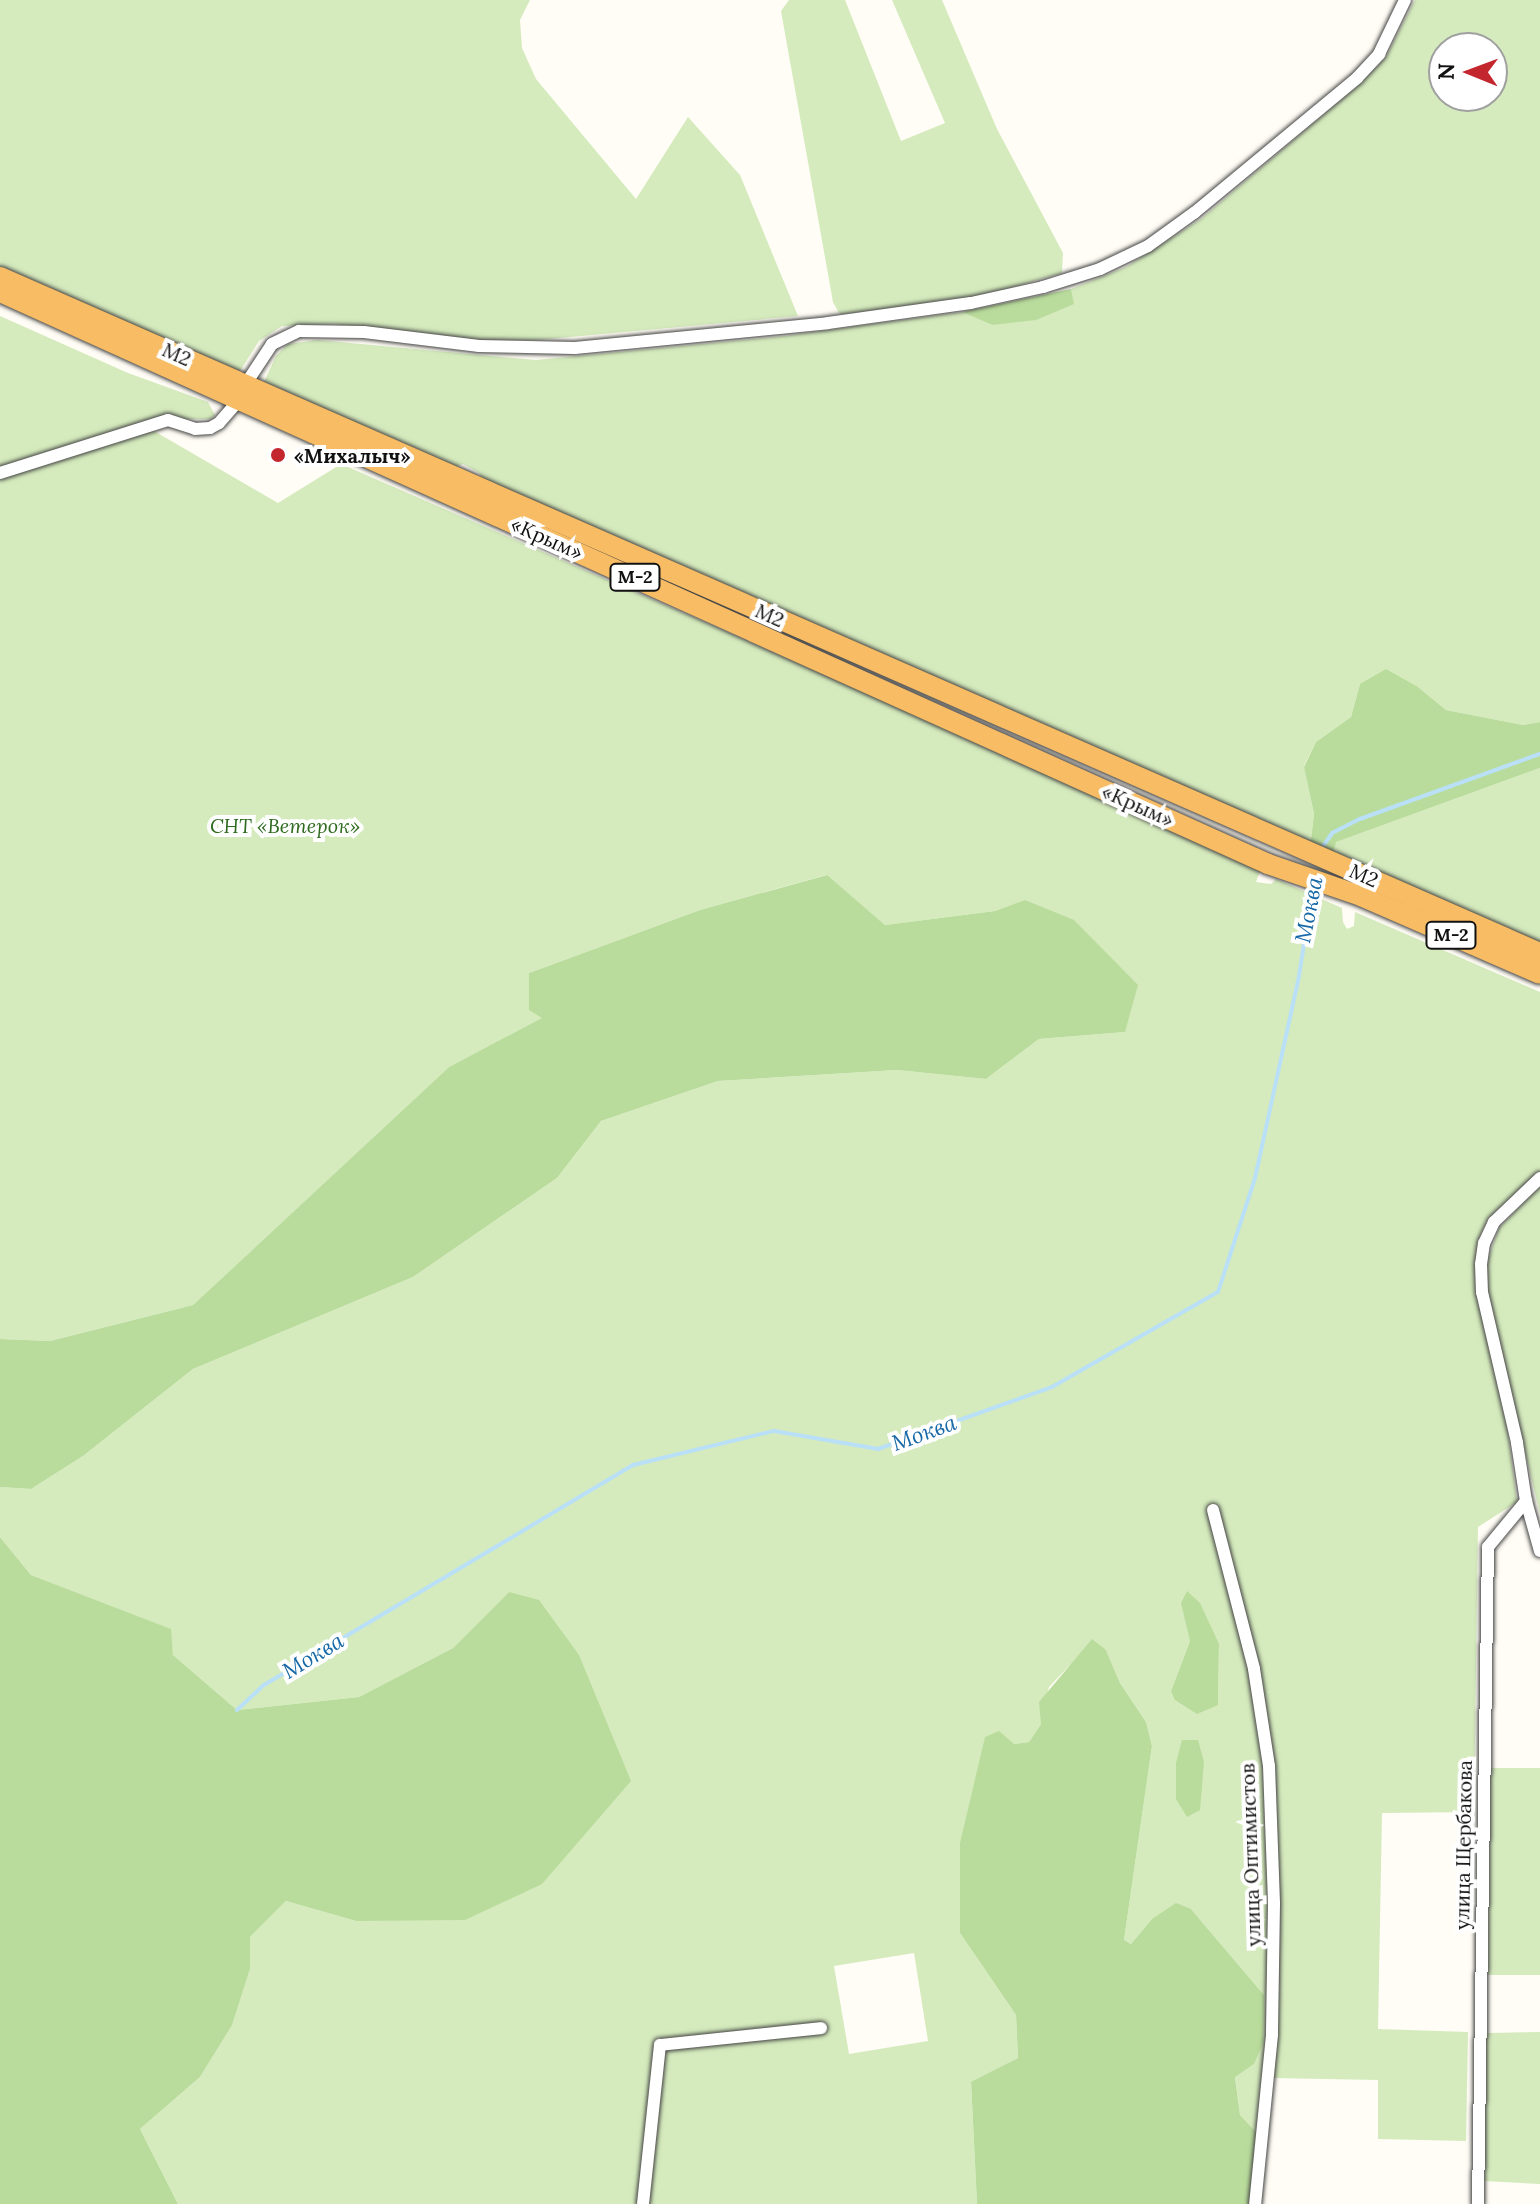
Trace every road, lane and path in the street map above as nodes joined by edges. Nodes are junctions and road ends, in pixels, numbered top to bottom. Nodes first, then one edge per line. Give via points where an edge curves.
1 (1405, 0) edge
2 (0, 277) edge
3 (0, 292) edge
4 (243, 392) junction
5 (0, 473) edge
6 (1540, 953) edge
7 (1540, 974) edge
8 (1540, 1178) edge
9 (1526, 1501) junction
10 (1213, 1510) dead end
11 (1540, 1551) edge
12 (821, 2028) dead end
13 (643, 2204) edge
14 (1255, 2204) edge
15 (1478, 2204) edge

1 - 4 street via 1379,54 1357,78 1194,213 1148,246 1100,269 971,303 575,348 299,331 272,344
2 - 4 highway, М2
3 - 4 highway, «Крым» / М-2
4 - 5 street via 210,428 168,420
4 - 6 highway, М2
4 - 7 highway, «Крым» / М-2 via 1268,864 1361,896
8 - 9 street via 1494,1222 1481,1264 1482,1292
9 - 11 street
9 - 15 street, улица Щербакова via 1488,1547
10 - 14 street, улица Оптимистов via 1254,1669 1269,1766 1272,2035
12 - 13 street via 660,2045

